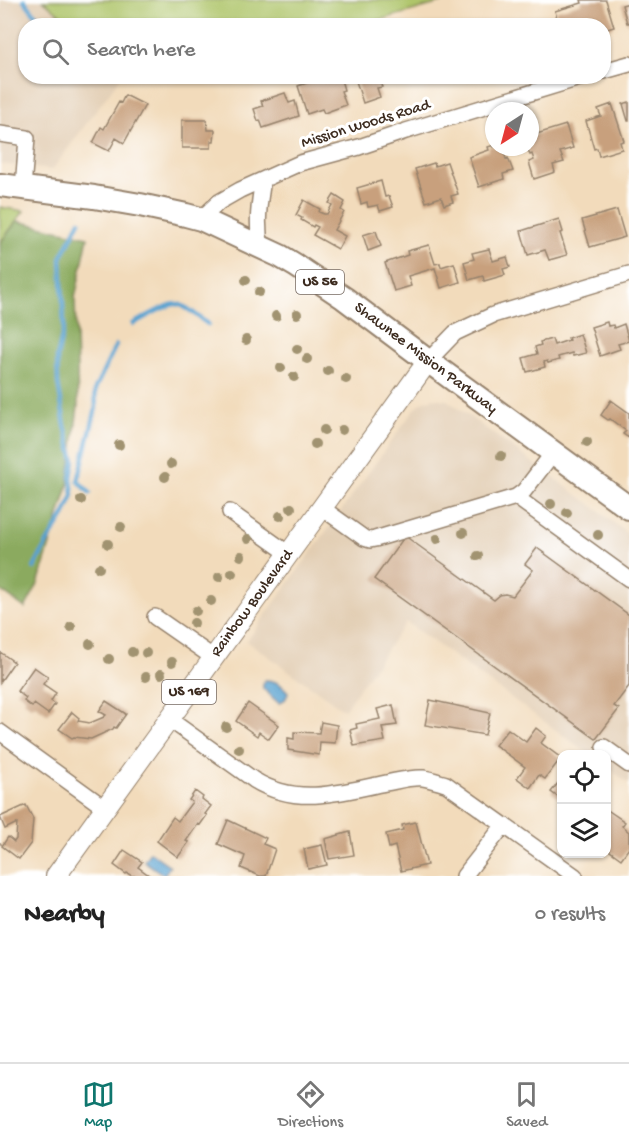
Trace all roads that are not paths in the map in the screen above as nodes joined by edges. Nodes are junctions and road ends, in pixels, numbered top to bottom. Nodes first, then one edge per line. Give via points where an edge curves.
1 (629, 64) edge
2 (611, 69) edge
3 (560, 84) edge
4 (0, 134) edge
5 (263, 180) junction
6 (0, 185) edge
7 (22, 188) junction
8 (201, 219) junction
9 (261, 247) junction
10 (629, 274) edge
11 (428, 362) junction
12 (553, 453) junction
13 (516, 497) junction
14 (322, 508) junction
15 (629, 508) edge
16 (230, 512) dead end
17 (289, 554) junction
18 (629, 579) edge
19 (155, 617) dead end
20 (214, 658) junction
21 (169, 719) junction
22 (0, 732) edge
23 (604, 747) dead end
24 (629, 765) edge
25 (105, 808) junction
26 (504, 825) junction
27 (56, 876) edge
28 (464, 876) edge
29 (575, 876) edge

1 - 2 street
3 - 5 street, Mission Woods Road via 300,164
4 - 7 street via 27,138
5 - 8 street, Mission Woods Road via 219,202
5 - 9 street via 258,233
6 - 7 highway, Shawnee Mission Parkway / US 56
7 - 8 highway, Shawnee Mission Parkway / US 56 via 140,205
8 - 9 highway, Shawnee Mission Parkway / US 56
9 - 11 highway, Shawnee Mission Parkway / US 56 via 344,298
10 - 11 street via 493,315 455,333
11 - 12 highway, Shawnee Mission Parkway / US 56
11 - 14 main road, Rainbow Boulevard / US 169
12 - 13 street
12 - 15 highway, Shawnee Mission Parkway / US 56
13 - 14 street via 370,540
13 - 18 street
14 - 17 main road, Rainbow Boulevard / US 169
16 - 17 street
17 - 20 main road, Rainbow Boulevard / US 169
19 - 20 street
20 - 21 main road, Rainbow Boulevard / US 169
21 - 25 main road, Rainbow Boulevard / US 169
21 - 26 street via 254,780 282,793 329,794 423,778 446,784
22 - 25 street
23 - 24 street
25 - 27 main road, Rainbow Boulevard / US 169
26 - 28 street
26 - 29 street

